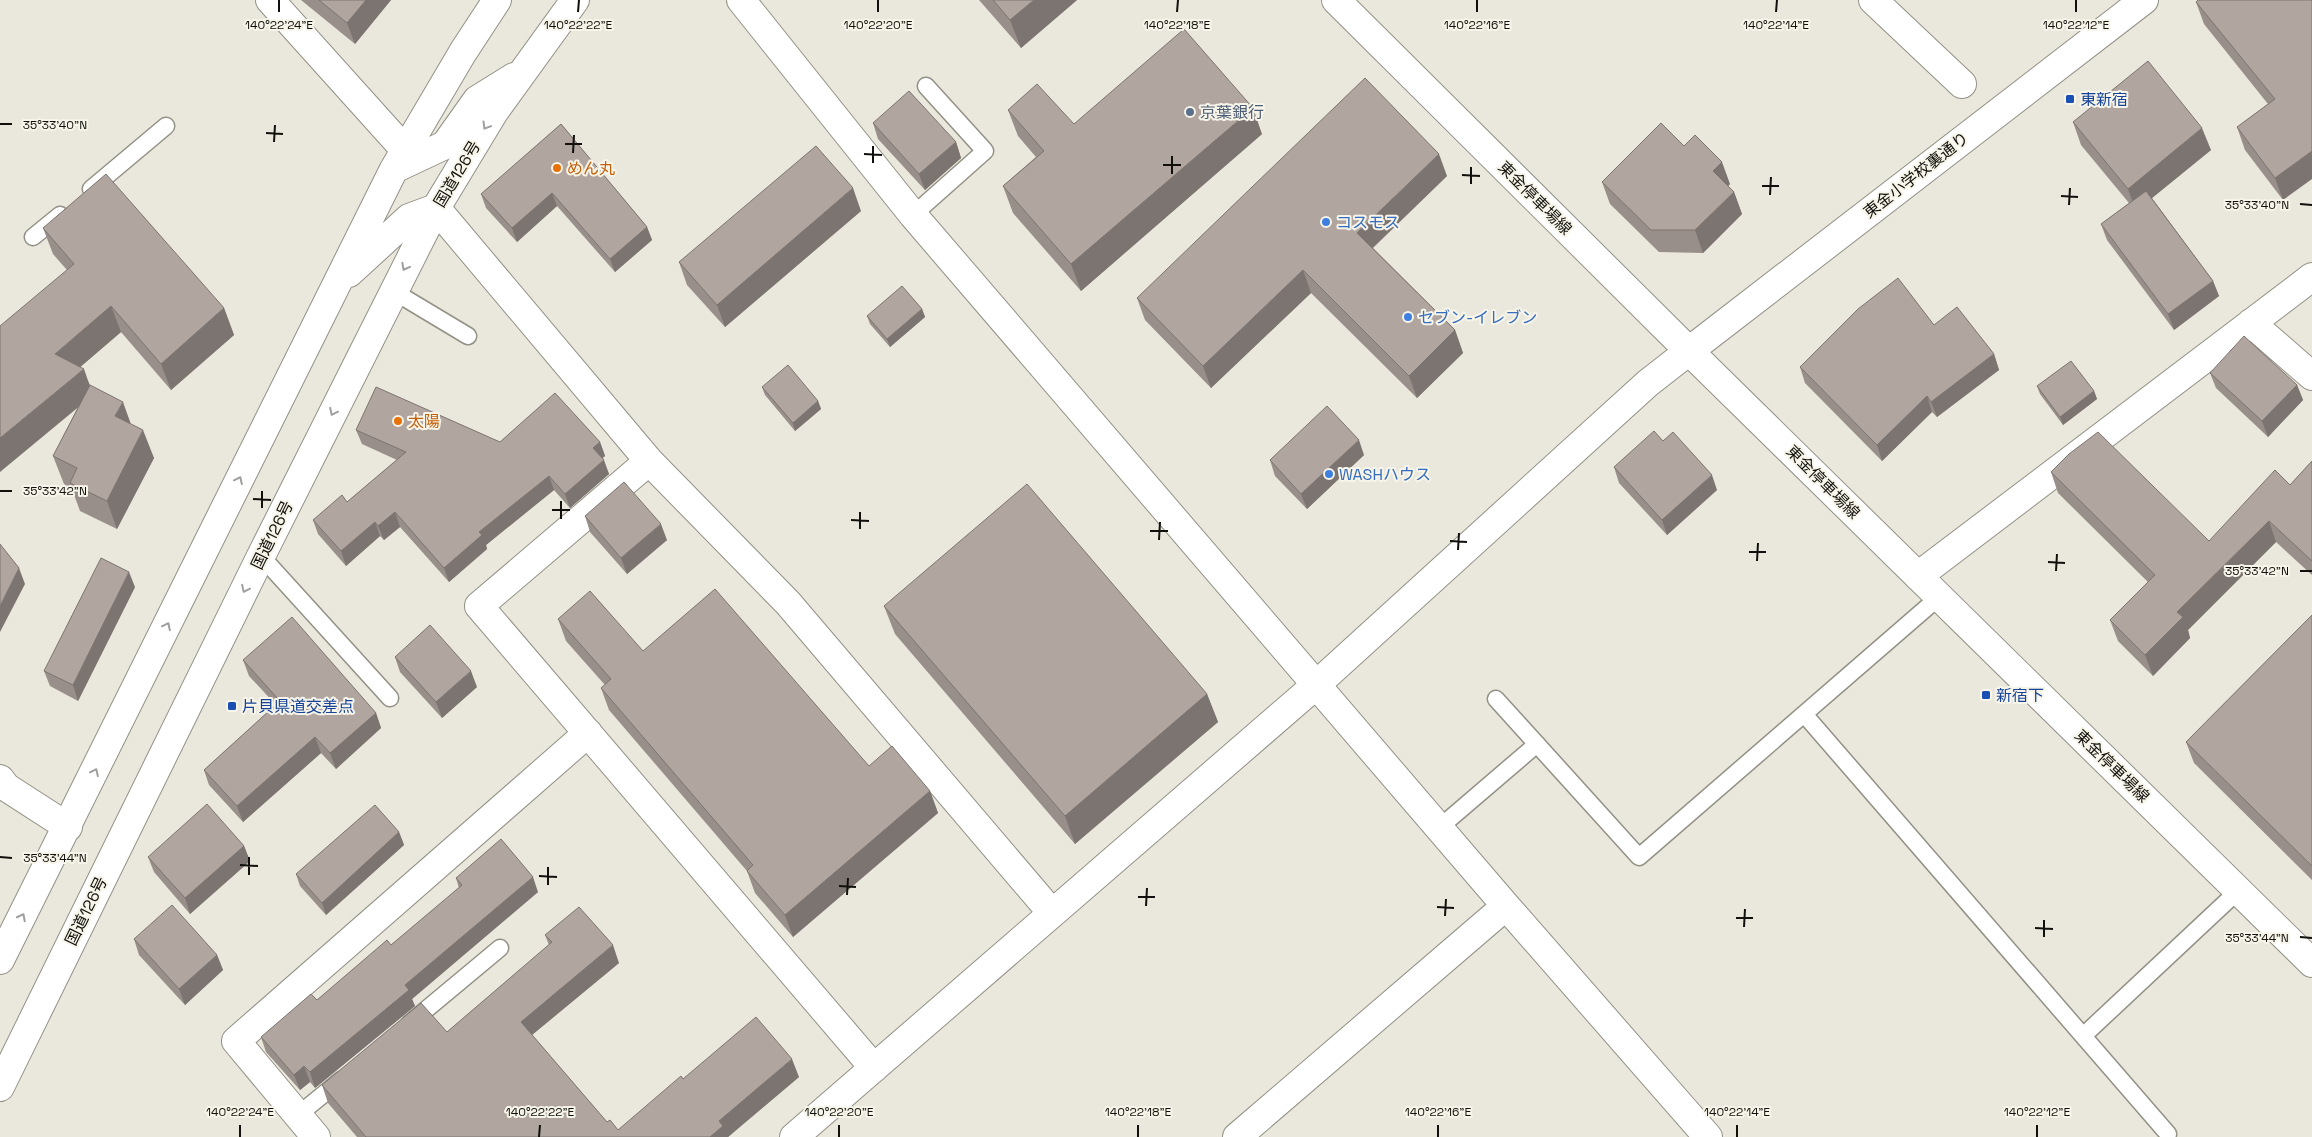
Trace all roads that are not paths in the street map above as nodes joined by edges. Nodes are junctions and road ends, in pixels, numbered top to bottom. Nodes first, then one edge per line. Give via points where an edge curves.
1 (270, 0) edge
2 (497, 0) edge
3 (574, 0) edge
4 (741, 0) edge
5 (1336, 0) edge
6 (1873, 0) edge
7 (2144, 0) edge
8 (522, 73) junction
9 (1962, 84) dead end
10 (926, 86) dead end
11 (166, 126) dead end
12 (400, 160) junction
13 (436, 208) junction
14 (914, 215) junction
15 (34, 237) dead end
16 (2312, 276) edge
17 (336, 284) junction
18 (393, 291) junction
19 (2252, 323) junction
20 (468, 336) dead end
21 (1689, 350) junction
22 (2312, 376) edge
23 (649, 461) junction
24 (261, 556) junction
25 (1918, 576) junction
26 (1940, 597) junction
27 (1316, 685) junction
28 (390, 698) dead end
29 (1496, 699) dead end
30 (1804, 714) junction
31 (588, 733) junction
32 (1537, 744) junction
33 (0, 779) edge
34 (68, 827) junction
35 (1439, 828) junction
36 (2239, 890) junction
37 (1506, 906) junction
38 (1052, 914) junction
39 (500, 948) dead end
40 (0, 960) edge
41 (2312, 963) edge
42 (395, 1035) edge
43 (2083, 1036) junction
44 (874, 1068) junction
45 (350, 1072) edge
46 (0, 1087) edge
47 (298, 1115) junction
48 (1693, 1132) edge
49 (2168, 1134) dead end
50 (316, 1137) edge
51 (794, 1137) edge
52 (1238, 1137) edge

1 - 12 main road
2 - 12 main road via 462,52
3 - 8 main road, 国道126号
4 - 14 main road
5 - 21 main road, 東金停車場線
6 - 9 main road
7 - 21 main road, 東金小学校裏通り
8 - 12 main road via 476,100 445,145
8 -> 13 main road, 国道126号 via 494,112
10 - 14 lane via 985,151
11 - 15 lane
12 - 17 main road
13 - 17 main road via 409,218
13 -> 18 main road, 国道126号
13 - 23 main road
14 - 27 main road
16 - 19 main road
34 -> 17 main road
18 - 20 lane
18 -> 24 main road, 国道126号
19 - 22 main road
19 - 25 main road
21 - 25 main road, 東金停車場線
21 - 27 main road, 東金小学校裏通り via 1648,383
23 - 31 main road via 479,606
23 - 38 main road via 788,603
24 - 28 lane
24 -> 46 main road, 国道126号
25 - 26 main road, 東金停車場線
26 - 30 lane
26 - 36 main road, 東金停車場線
27 - 35 main road
27 - 38 main road, 東金小学校裏通り
29 - 32 lane
30 - 32 lane via 1639,857
30 - 43 lane
31 - 44 main road
31 - 47 main road via 236,1041
32 - 35 lane
33 - 34 main road
40 -> 34 main road
35 - 37 main road
36 - 41 main road, 東金停車場線
36 - 43 lane
37 - 48 main road
37 - 52 main road
38 - 44 main road, 東金小学校裏通り
39 - 42 lane
43 - 49 lane
44 - 51 main road, 東金小学校裏通り
45 - 47 lane
47 - 50 main road

